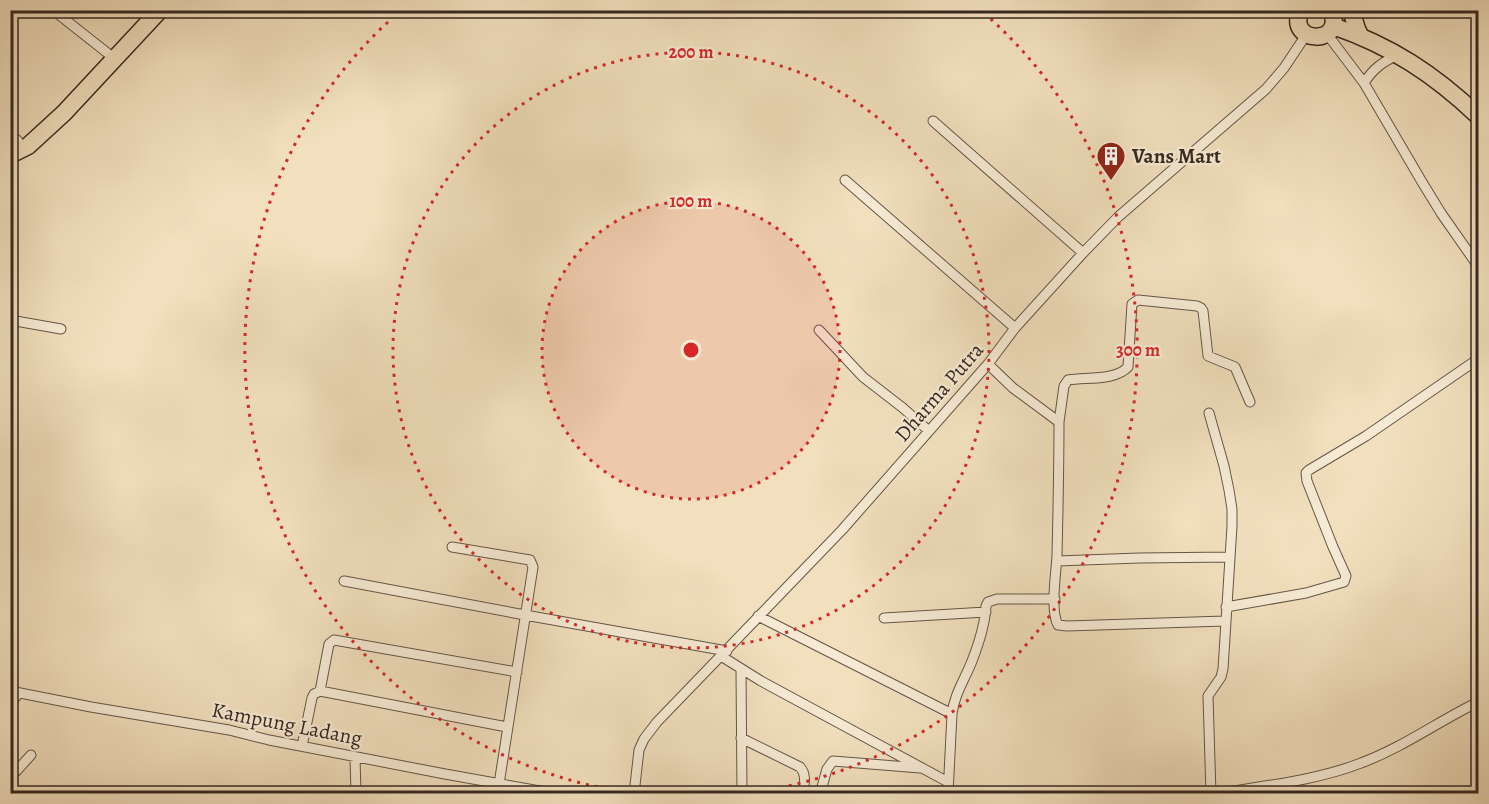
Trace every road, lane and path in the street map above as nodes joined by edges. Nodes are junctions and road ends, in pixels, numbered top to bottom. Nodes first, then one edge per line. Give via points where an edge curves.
1 (52, 10) edge
2 (146, 10) edge
3 (160, 10) edge
4 (1351, 10) edge
5 (1298, 12) edge
6 (1330, 24) edge
7 (1306, 35) junction
8 (1360, 35) junction
9 (1398, 55) junction
10 (111, 56) junction
11 (1364, 83) junction
12 (1479, 116) edge
13 (933, 121) dead end
14 (12, 144) edge
15 (845, 180) dead end
16 (1083, 253) junction
17 (1479, 266) edge
18 (10, 320) edge
19 (1015, 328) junction
20 (61, 329) dead end
21 (819, 330) dead end
22 (1479, 359) edge
23 (988, 364) junction
24 (1250, 402) dead end
25 (1209, 413) dead end
26 (1059, 422) junction
27 (929, 431) junction
28 (452, 547) dead end
29 (1230, 558) junction
30 (1056, 561) junction
31 (344, 581) dead end
32 (1054, 599) junction
33 (1226, 607) junction
34 (986, 612) junction
35 (525, 615) junction
36 (758, 616) junction
37 (884, 618) dead end
38 (1225, 621) junction
39 (724, 654) junction
40 (741, 669) junction
41 (518, 672) junction
42 (320, 691) junction
43 (15, 692) edge
44 (1479, 702) edge
45 (10, 704) edge
46 (952, 714) junction
47 (507, 727) junction
48 (741, 738) junction
49 (302, 746) junction
50 (31, 755) dead end
51 (355, 757) junction
52 (924, 768) junction
53 (10, 778) edge
54 (948, 782) junction
55 (1282, 783) junction
56 (499, 784) junction
57 (356, 794) edge
58 (557, 794) edge
59 (634, 794) edge
60 (742, 794) edge
61 (803, 794) edge
62 (820, 794) edge
63 (948, 794) edge
64 (1212, 794) edge
65 (1284, 794) edge

1 - 10 street
2 - 10 highway
3 - 10 highway
4 - 8 highway
5 - 7 highway via 1299,26
6 - 7 highway via 1317,38
6 - 8 highway
6 - 11 street
7 - 16 street, Dharma Putra via 1275,79 1118,217
8 - 9 highway
9 - 11 street via 1377,66
9 - 12 highway via 1431,74
10 - 14 highway via 29,133
11 - 17 street via 1441,213
13 - 16 street
15 - 19 street
16 - 19 street, Dharma Putra
18 - 20 street
19 - 23 street, Dharma Putra
21 - 27 street via 863,377
22 - 33 street via 1306,473 1346,576 1344,582
23 - 26 street
23 - 27 street, Dharma Putra
24 - 26 street via 1235,367 1208,356 1201,308 1138,300 1132,304 1128,367 1107,376 1068,380
25 - 29 street via 1229,490
26 - 30 street
27 - 36 street, Dharma Putra via 842,531
28 - 35 street via 530,560 533,567
29 - 30 street
29 - 33 street
30 - 32 street
31 - 35 street
32 - 34 street via 997,599 988,602
32 - 38 street via 1056,621 1061,626
33 - 38 street
34 - 37 street
34 - 46 street
35 - 39 street
35 - 41 street
36 - 39 street, Dharma Putra
36 - 46 street
38 - 64 street via 1222,674 1208,696
39 - 40 street
39 - 59 street, Dharma Putra via 644,739 637,759
40 - 48 street
40 - 52 street
41 - 42 street via 337,640 329,644
41 - 47 street
42 - 47 street
42 - 49 street via 312,698
43 - 45 street
43 - 49 street, Kampung Ladang
44 - 55 street via 1364,762
46 - 54 street
47 - 56 street
48 - 60 street
48 - 61 street via 800,767 805,776
49 - 51 street, Kampung Ladang
50 - 53 street
51 - 56 street, Kampung Ladang
51 - 57 street
52 - 54 street
52 - 62 street via 832,761
54 - 63 street
55 - 64 street
55 - 65 street
56 - 58 street, Kampung Ladang

